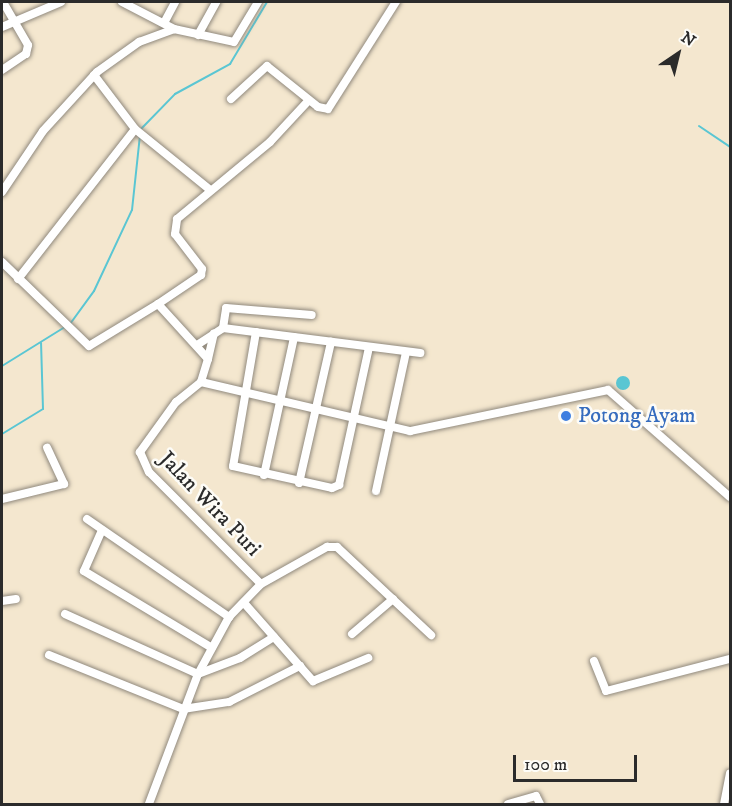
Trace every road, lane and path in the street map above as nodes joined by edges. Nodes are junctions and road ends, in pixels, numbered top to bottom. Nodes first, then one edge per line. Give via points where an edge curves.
1 (3, 2) edge
2 (61, 2) edge
3 (126, 2) edge
4 (175, 2) edge
5 (216, 2) edge
6 (258, 2) edge
7 (396, 2) edge
8 (18, 18) junction
9 (164, 23) junction
10 (2, 27) edge
11 (174, 29) junction
12 (198, 35) junction
13 (2, 70) edge
14 (94, 75) junction
15 (231, 99) dead end
16 (309, 100) junction
17 (139, 132) junction
18 (209, 189) junction
19 (2, 192) edge
20 (2, 262) edge
21 (18, 279) junction
22 (158, 304) junction
23 (312, 315) dead end
24 (223, 328) junction
25 (256, 332) junction
26 (214, 334) junction
27 (294, 337) junction
28 (331, 342) junction
29 (197, 345) junction
30 (369, 347) junction
31 (406, 352) junction
32 (420, 353) dead end
33 (208, 359) junction
34 (201, 382) junction
35 (242, 394) junction
36 (280, 402) junction
37 (315, 410) junction
38 (353, 418) junction
39 (389, 426) junction
40 (47, 448) dead end
41 (264, 475) junction
42 (299, 483) junction
43 (376, 491) dead end
44 (730, 497) edge
45 (2, 499) edge
46 (87, 519) dead end
47 (102, 530) junction
48 (261, 584) junction
49 (16, 599) dead end
50 (393, 599) junction
51 (2, 601) edge
52 (245, 604) junction
53 (65, 614) dead end
54 (229, 617) junction
55 (352, 634) dead end
56 (431, 634) dead end
57 (274, 637) junction
58 (212, 648) junction
59 (50, 655) dead end
60 (368, 658) dead end
61 (730, 659) edge
62 (594, 662) dead end
63 (300, 666) junction
64 (198, 674) junction
65 (183, 709) junction
66 (730, 774) edge
67 (729, 791) edge
68 (149, 804) edge
69 (507, 804) edge
70 (540, 804) edge
71 (724, 804) edge

1 - 8 street
2 - 8 street
3 - 9 street
4 - 9 street
5 - 12 street
6 - 12 street via 234,42
7 - 16 street via 328,109
8 - 10 street
8 - 13 street via 28,50
9 - 11 street
11 - 12 street
11 - 14 street via 139,42
14 - 17 street
14 - 19 street via 43,131
15 - 16 street via 267,66
16 - 18 street via 270,142
17 - 18 street
17 - 21 street
18 - 22 street via 177,219 175,234 201,275
20 - 21 street
21 - 22 street via 75,336 93,347
22 - 29 street
23 - 24 street via 226,308
24 - 25 street
24 - 26 street
25 - 27 street
25 - 35 street
26 - 29 street
26 - 33 street, Jalan Wira Puri
27 - 28 street
27 - 36 street
28 - 30 street
28 - 37 street
29 - 33 street
30 - 31 street
30 - 38 street
31 - 32 street
31 - 39 street
33 - 34 street, Jalan Wira Puri
34 - 35 street
34 - 48 street, Jalan Wira Puri via 142,444 143,462
35 - 36 street
35 - 41 street via 233,466
36 - 37 street
36 - 41 street
37 - 38 street
37 - 42 street
38 - 39 street
38 - 42 street via 339,485
39 - 43 street
39 - 44 street via 410,431 608,390
40 - 45 street via 64,484
41 - 42 street
46 - 47 street
47 - 54 street
47 - 58 street via 84,571
48 - 50 street via 331,545
48 - 52 street, Jalan Wira Puri
49 - 51 street
50 - 55 street
50 - 56 street
52 - 54 street, Jalan Wira Puri
52 - 57 street
53 - 64 street
54 - 58 street, Jalan Wira Puri
57 - 63 street
57 - 64 street via 240,658
58 - 64 street, Jalan Wira Puri
59 - 65 street
60 - 63 street via 323,680 313,681
61 - 62 street via 606,691
63 - 65 street via 229,702
64 - 65 street, Jalan Wira Puri
65 - 68 street, Jalan Wira Puri
66 - 67 street
67 - 71 street
69 - 70 street via 536,796

